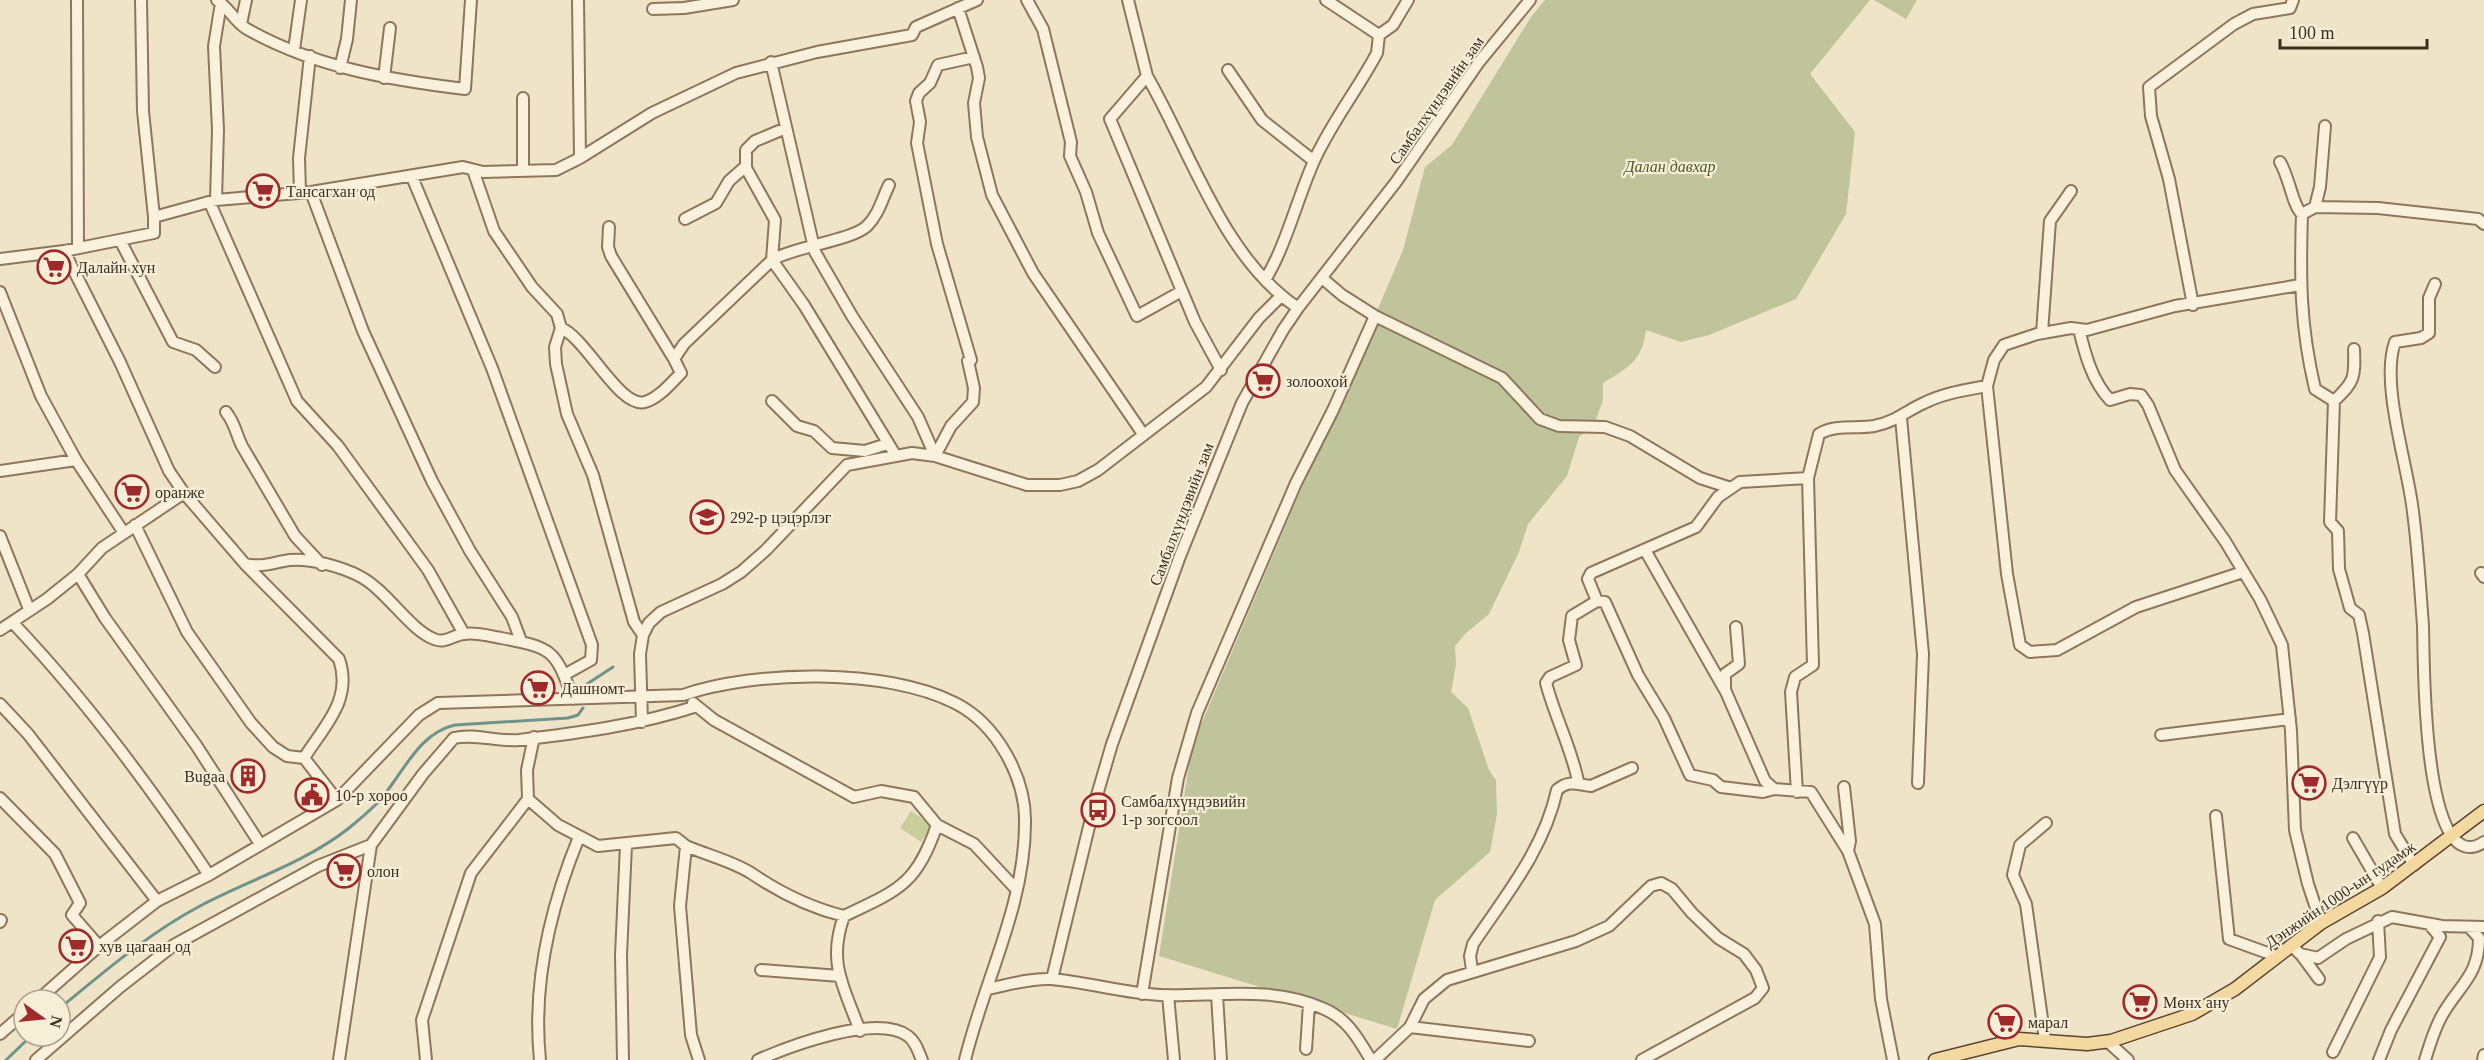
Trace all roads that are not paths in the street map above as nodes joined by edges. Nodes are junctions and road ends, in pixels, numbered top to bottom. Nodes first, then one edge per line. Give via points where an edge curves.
1 (77, 0) edge
2 (141, 0) edge
3 (246, 0) edge
4 (301, 0) edge
5 (351, 0) edge
6 (471, 0) edge
7 (578, 0) edge
8 (733, 0) edge
9 (977, 0) edge
10 (1027, 0) edge
11 (1128, 0) edge
12 (1326, 0) edge
13 (1408, 0) edge
14 (1530, 0) edge
15 (2293, 0) edge
16 (219, 1) edge
17 (958, 8) junction
18 (653, 9) dead end
19 (241, 24) junction
20 (390, 28) dead end
21 (1379, 35) junction
22 (294, 50) junction
23 (310, 56) junction
24 (974, 57) junction
25 (771, 62) junction
26 (340, 68) junction
27 (1228, 70) dead end
28 (1147, 76) junction
29 (384, 78) junction
30 (523, 98) dead end
31 (2325, 126) dead end
32 (786, 128) junction
33 (580, 158) junction
34 (1314, 161) junction
35 (2280, 162) dead end
36 (746, 166) junction
37 (473, 170) junction
38 (523, 171) junction
39 (412, 177) junction
40 (889, 184) dead end
41 (2072, 191) dead end
42 (305, 192) junction
43 (213, 202) junction
44 (2315, 207) junction
45 (2302, 214) junction
46 (154, 217) junction
47 (685, 219) dead end
48 (2484, 224) edge
49 (609, 227) dead end
50 (120, 240) junction
51 (78, 248) junction
52 (814, 248) junction
53 (64, 251) junction
54 (0, 259) edge
55 (772, 260) junction
56 (1322, 278) junction
57 (1265, 280) junction
58 (2435, 284) dead end
59 (2300, 285) junction
60 (1182, 291) junction
61 (0, 292) edge
62 (1281, 296) junction
63 (2193, 304) junction
64 (1298, 308) junction
65 (1375, 316) junction
66 (561, 328) junction
67 (2079, 329) junction
68 (2042, 333) junction
69 (2354, 349) dead end
70 (674, 359) junction
71 (215, 367) dead end
72 (1221, 370) junction
73 (1987, 386) junction
74 (772, 401) dead end
75 (2334, 401) junction
76 (226, 412) dead end
77 (1901, 418) junction
78 (1143, 434) junction
79 (887, 444) junction
80 (896, 456) junction
81 (935, 456) junction
82 (76, 460) junction
83 (0, 471) edge
84 (1808, 478) junction
85 (1731, 489) junction
86 (184, 493) junction
87 (135, 525) junction
88 (124, 533) junction
89 (0, 536) edge
90 (1646, 550) junction
91 (245, 564) junction
92 (323, 565) junction
93 (2243, 572) junction
94 (78, 574) junction
95 (1597, 601) junction
96 (29, 609) junction
97 (13, 623) junction
98 (1736, 627) dead end
99 (0, 630) edge
100 (464, 634) junction
101 (643, 635) junction
102 (521, 641) junction
103 (564, 675) junction
104 (1726, 692) junction
105 (684, 695) junction
106 (640, 697) junction
107 (573, 699) junction
108 (0, 704) edge
109 (697, 706) junction
110 (2290, 719) junction
111 (642, 722) junction
112 (2161, 735) dead end
113 (534, 737) junction
114 (304, 758) junction
115 (1632, 768) dead end
116 (1578, 781) junction
117 (1918, 783) dead end
118 (1844, 787) dead end
119 (1774, 789) junction
120 (1797, 792) junction
121 (0, 798) edge
122 (528, 799) junction
123 (337, 800) junction
124 (2484, 811) edge
125 (2216, 816) dead end
126 (2046, 823) dead end
127 (937, 825) junction
128 (2452, 836) junction
129 (579, 837) junction
130 (2353, 838) dead end
131 (2484, 842) edge
132 (260, 844) junction
133 (371, 845) junction
134 (626, 845) junction
135 (686, 846) junction
136 (1848, 851) junction
137 (2414, 865) junction
138 (209, 875) junction
139 (2382, 888) junction
140 (1016, 889) junction
141 (157, 902) junction
142 (844, 916) junction
143 (2378, 921) junction
144 (2321, 923) junction
145 (2429, 924) junction
146 (2469, 927) junction
147 (2484, 927) edge
148 (99, 946) junction
149 (2295, 950) junction
150 (2276, 956) junction
151 (761, 970) dead end
152 (1472, 970) junction
153 (840, 975) junction
154 (1052, 979) junction
155 (2319, 979) dead end
156 (52, 988) edge
157 (988, 989) junction
158 (1142, 994) junction
159 (1168, 995) junction
160 (1217, 995) junction
161 (1309, 1004) junction
162 (12, 1023) edge
163 (1410, 1027) junction
164 (860, 1030) junction
165 (0, 1034) edge
166 (2045, 1040) junction
167 (1528, 1041) dead end
168 (2107, 1041) junction
169 (1306, 1049) dead end
170 (2333, 1052) dead end
171 (2484, 1055) edge
172 (2126, 1059) edge
173 (36, 1060) edge
174 (339, 1060) edge
175 (426, 1060) edge
176 (540, 1060) edge
177 (623, 1060) edge
178 (699, 1060) edge
179 (758, 1060) edge
180 (922, 1060) edge
181 (965, 1060) edge
182 (1174, 1060) edge
183 (1221, 1060) edge
184 (1373, 1060) edge
185 (1642, 1060) edge
186 (1893, 1060) edge
187 (1935, 1060) edge
188 (2379, 1060) edge
189 (2425, 1060) edge
190 (2482, 1060) edge

1 - 51 street
2 - 46 street via 143,111
3 - 19 street
4 - 22 street
5 - 26 street
6 - 29 street via 465,89
7 - 33 street
8 - 18 street
9 - 17 street
10 - 60 street via 1043,28 1053,62 1071,142 1070,156 1098,233 1137,316
11 - 28 street
12 - 21 street
13 - 21 street via 1394,25
14 - 56 street, Самбалхүндэвийн зам via 1479,62 1396,182
15 - 63 street via 2290,8 2253,14 2234,24 2149,87 2151,116 2169,179
16 - 19 street
16 - 43 street via 214,46 218,130
17 - 24 street
17 - 25 street via 916,27 912,35
19 - 22 street
20 - 29 street
21 - 34 street via 1377,53
22 - 23 street
23 - 26 street
23 - 42 street via 299,158
24 - 78 street via 979,78 974,102 977,137 992,195 1034,273
24 - 81 street via 938,65 916,101 920,122 916,143 937,244 971,360 968,361 974,388 973,402 951,426
25 - 32 street
25 - 33 street via 693,92
26 - 29 street
27 - 34 street via 1262,120
28 - 57 street via 1226,227
28 - 60 street via 1110,120
30 - 38 street
31 - 44 street
32 - 36 street via 754,141 746,150
32 - 52 street
33 - 38 street via 556,170
34 - 57 street via 1277,261
35 - 45 street via 2289,176 2296,210
36 - 47 street via 729,181 716,203
36 - 55 street via 775,220
37 - 38 street
37 - 39 street via 463,167
37 - 66 street via 495,231 531,288 557,314
39 - 42 street
39 - 103 street via 492,369 592,645 594,655 590,662
40 - 52 street via 878,212 865,228
41 - 68 street via 2050,221
42 - 43 street
42 - 102 street via 432,481 512,617
43 - 46 street
43 - 100 street via 297,401 338,446 428,570
44 - 45 street
44 - 48 street via 2402,210 2478,219
45 - 59 street
46 - 50 street via 154,233
49 - 70 street via 611,256
50 - 51 street
50 - 71 street via 173,342 196,350
51 - 53 street
52 - 55 street via 785,251
52 - 81 street via 852,316 918,417
53 - 54 street
53 - 86 street via 120,362 156,446
55 - 70 street via 684,344
55 - 79 street via 804,305
56 - 64 street, Самбалхүндэвийн зам
56 - 65 street
57 - 62 street
58 - 128 street via 2429,298 2429,333 2396,342 2389,379 2414,512 2428,759 2442,815
59 - 63 street
59 - 75 street via 2304,340 2314,389
60 - 72 street
61 - 82 street via 41,396
62 - 64 street
62 - 72 street via 1255,323
63 - 67 street
64 - 154 street, Самбалхүндэвийн зам via 1242,403 1153,626 1102,776
65 - 85 street via 1502,378 1540,419 1559,426 1605,426 1700,478
65 - 158 street via 1292,492 1197,712 1178,778
66 - 70 street via 572,333 615,387 633,401 653,399 681,373
66 - 101 street via 555,347 556,364 567,414 593,475 634,622
67 - 68 street
67 - 93 street via 2087,361 2104,394 2110,400 2141,395 2175,470
68 - 73 street via 2004,345 1994,360
69 - 75 street via 2355,377
72 - 78 street via 1192,400
73 - 77 street via 1948,393 1911,409
73 - 93 street via 2007,574 2020,645 2030,652 2057,650 2136,607
74 - 79 street via 797,426 814,431 832,448 866,451
75 - 137 street via 2330,522 2338,531 2339,569 2350,608 2358,615 2363,633 2395,834
76 - 92 street via 295,536
77 - 84 street via 1874,426 1827,429 1819,434
77 - 117 street via 1923,654
78 - 81 street via 1087,477 1060,485 1013,482
79 - 80 street
80 - 81 street
80 - 101 street via 847,465 754,562 722,584 661,612
82 - 83 street
82 - 88 street
84 - 85 street via 1740,482
84 - 120 street via 1813,664 1795,677 1791,692
85 - 90 street via 1719,497 1696,527
86 - 87 street
86 - 91 street
87 - 88 street
87 - 114 street via 187,632 251,723 273,747 287,756
88 - 94 street via 102,548
89 - 96 street
90 - 95 street via 1591,573 1588,579
90 - 104 street
91 - 92 street via 263,566 298,560
91 - 114 street via 339,659 343,670 340,706
92 - 100 street via 368,582 433,639 443,641
93 - 110 street via 2282,645
94 - 96 street via 47,600
94 - 132 street
95 - 116 street via 1572,616 1569,640 1576,665 1550,677 1546,683
95 - 119 street via 1605,602 1690,775 1713,780 1721,787 1763,792
96 - 97 street
97 - 99 street
97 - 138 street via 74,689 157,796
98 - 104 street via 1739,664 1725,674
100 - 102 street
101 - 106 street
102 - 103 street via 550,651
103 - 107 street
104 - 119 street via 1765,782
105 - 106 street
105 - 109 street
105 - 140 street via 779,678 838,676 903,686 955,703 974,715 994,736 1022,790 1025,823
106 - 107 street
106 - 111 street
107 - 123 street via 452,702 428,708
108 - 141 street via 28,734
109 - 111 street
109 - 127 street via 714,720 854,797 881,790 914,796
110 - 112 street
110 - 144 street via 2295,830
111 - 113 street
113 - 122 street via 526,770
113 - 133 street via 451,740
114 - 123 street
115 - 116 street via 1591,786
116 - 152 street via 1557,790 1531,859 1473,944
118 - 136 street via 1851,841
119 - 120 street
120 - 136 street via 1812,792
121 - 148 street via 54,854 80,903 72,915
122 - 129 street
122 - 175 street via 471,873 422,1020
123 - 132 street
124 - 128 main road, Дэнжийн 1000-ын гудамж
125 - 150 street via 2229,939
126 - 166 street via 2020,845 2013,875 2026,904
127 - 140 street via 974,844
127 - 142 street via 913,875 889,894
128 - 131 street via 2469,846
128 - 137 main road, Дэнжийн 1000-ын гудамж
129 - 134 street via 598,846
129 - 176 street via 558,887 549,926 537,1030
130 - 139 street
132 - 138 street
133 - 173 street via 318,866 174,945
133 - 174 street
134 - 135 street via 676,838
134 - 177 street via 621,956
135 - 142 street via 744,870 797,900
135 - 178 street via 680,906 691,1035
136 - 186 street via 1875,924 1881,999
137 - 139 main road, Дэнжийн 1000-ын гудамж
138 - 141 street
139 - 144 main road, Дэнжийн 1000-ын гудамж
140 - 157 street
141 - 148 street
142 - 153 street via 836,938
143 - 145 street via 2392,917
143 - 149 street via 2318,958
143 - 170 street via 2380,957
144 - 149 main road, Дэнжийн 1000-ын гудамж
145 - 146 street
145 - 188 street via 2440,937
146 - 147 street
146 - 189 street via 2479,938 2479,958 2444,1012
148 - 156 street
149 - 150 main road, Дэнжийн 1000-ын гудамж
149 - 155 street
150 - 168 main road, Дэнжийн 1000-ын гудамж via 2235,989 2192,1014
151 - 153 street
152 - 163 street via 1434,988
152 - 185 street via 1576,941 1609,926 1651,885 1672,889 1718,938 1744,954 1763,987 1755,998
153 - 164 street
154 - 157 street
154 - 158 street
157 - 181 street
158 - 159 street
159 - 160 street
159 - 182 street
160 - 161 street via 1267,994
160 - 183 street
161 - 169 street
161 - 184 street via 1345,1022
162 - 165 street
163 - 167 street
163 - 184 street
164 - 179 street via 836,1032
164 - 180 street via 905,1034
166 - 168 main road, Дэнжийн 1000-ын гудамж via 2087,1044
166 - 187 main road, Дэнжийн 1000-ын гудамж via 2019,1039
168 - 172 street
171 - 190 street

